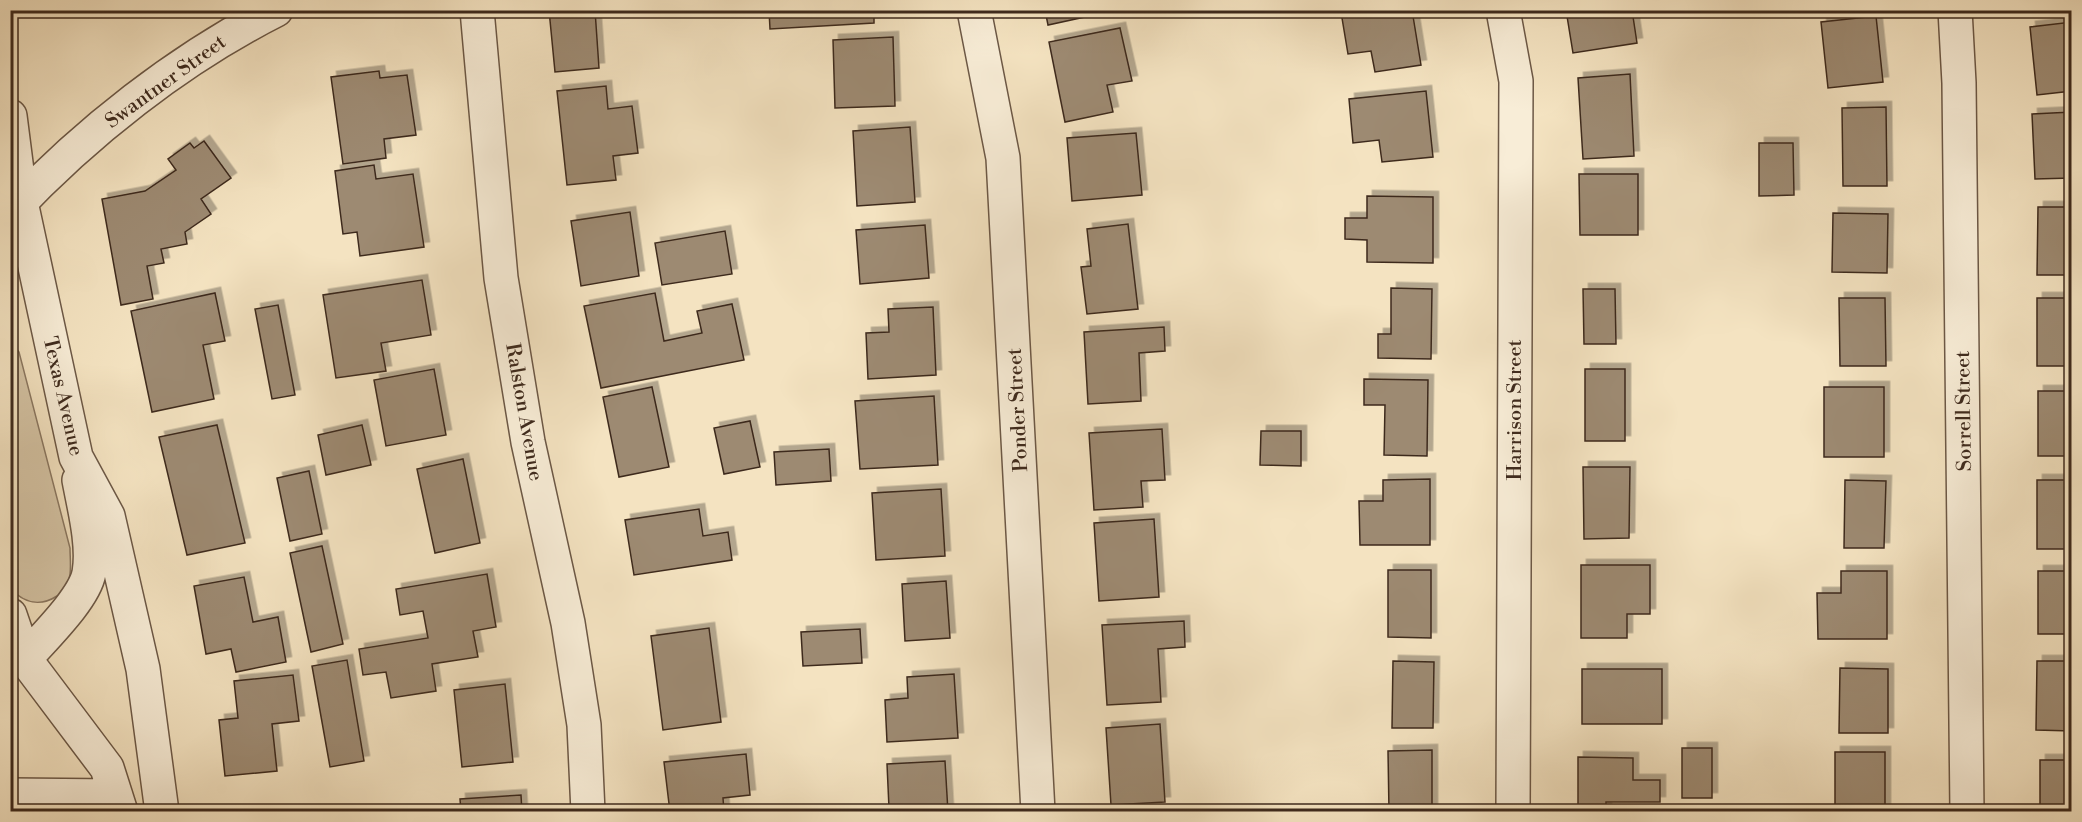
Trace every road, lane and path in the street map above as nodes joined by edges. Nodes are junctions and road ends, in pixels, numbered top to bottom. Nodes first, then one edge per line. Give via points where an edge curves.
1 (276, 10) edge
2 (477, 10) edge
3 (974, 10) edge
4 (1503, 10) edge
5 (1955, 10) edge
6 (10, 116) edge
7 (16, 207) edge
8 (76, 457) junction
9 (10, 615) edge
10 (18, 655) edge
11 (10, 795) edge
12 (119, 804) edge
13 (162, 812) edge
14 (588, 812) edge
15 (1038, 812) edge
16 (1513, 812) edge
17 (1967, 812) edge

1 - 7 street, Swantner Street via 236,31 117,112
2 - 14 street, Ralston Avenue via 501,278 528,442 568,623 584,725
3 - 15 street, Ponder Street via 1003,158
4 - 16 street, Harrison Street via 1516,81
5 - 17 street, Sorrell Street
6 - 7 street, Texas Avenue
7 - 8 street, Texas Avenue
8 - 10 street via 89,543 89,573 81,593
8 - 13 street, Texas Avenue via 108,516 143,669
9 - 10 street
10 - 12 street via 107,768
11 - 12 street

